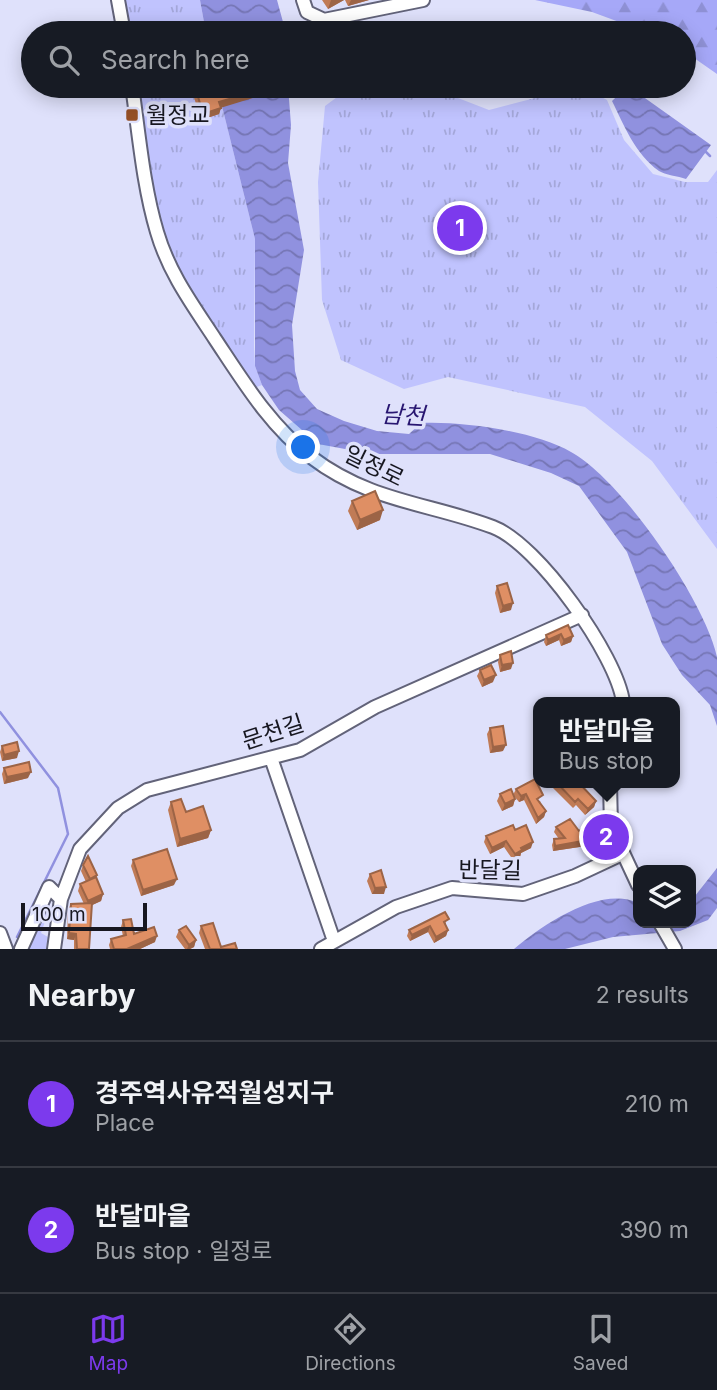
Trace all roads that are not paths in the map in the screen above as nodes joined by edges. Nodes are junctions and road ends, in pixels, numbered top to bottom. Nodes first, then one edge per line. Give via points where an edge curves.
1 (118, 0) edge
2 (303, 0) edge
3 (423, 0) edge
4 (122, 21) edge
5 (134, 98) edge
6 (582, 615) junction
7 (621, 697) edge
8 (271, 758) junction
9 (611, 788) edge
10 (622, 854) junction
11 (633, 876) edge
12 (61, 899) junction
13 (663, 928) edge
14 (0, 933) edge
15 (334, 941) junction
16 (674, 947) edge
17 (6, 949) edge
18 (21, 949) edge
19 (54, 949) edge
20 (321, 949) edge

1 - 4 street
2 - 3 street via 307,12 324,20
5 - 6 street, 일정로 via 157,231 174,278 239,377 282,432 313,458 373,492 496,528 531,556
6 - 7 street, 일정로 via 607,657
6 - 8 street, 문천길 via 375,707 300,750
8 - 12 street, 문천길 via 147,790 118,808 80,849
8 - 15 street
9 - 10 street via 611,827
10 - 11 street
10 - 15 street, 반달길 via 523,894 452,888 396,907
12 - 18 street via 49,887
12 - 19 street, 문천길
13 - 16 street
14 - 17 street
15 - 20 street, 반달길

